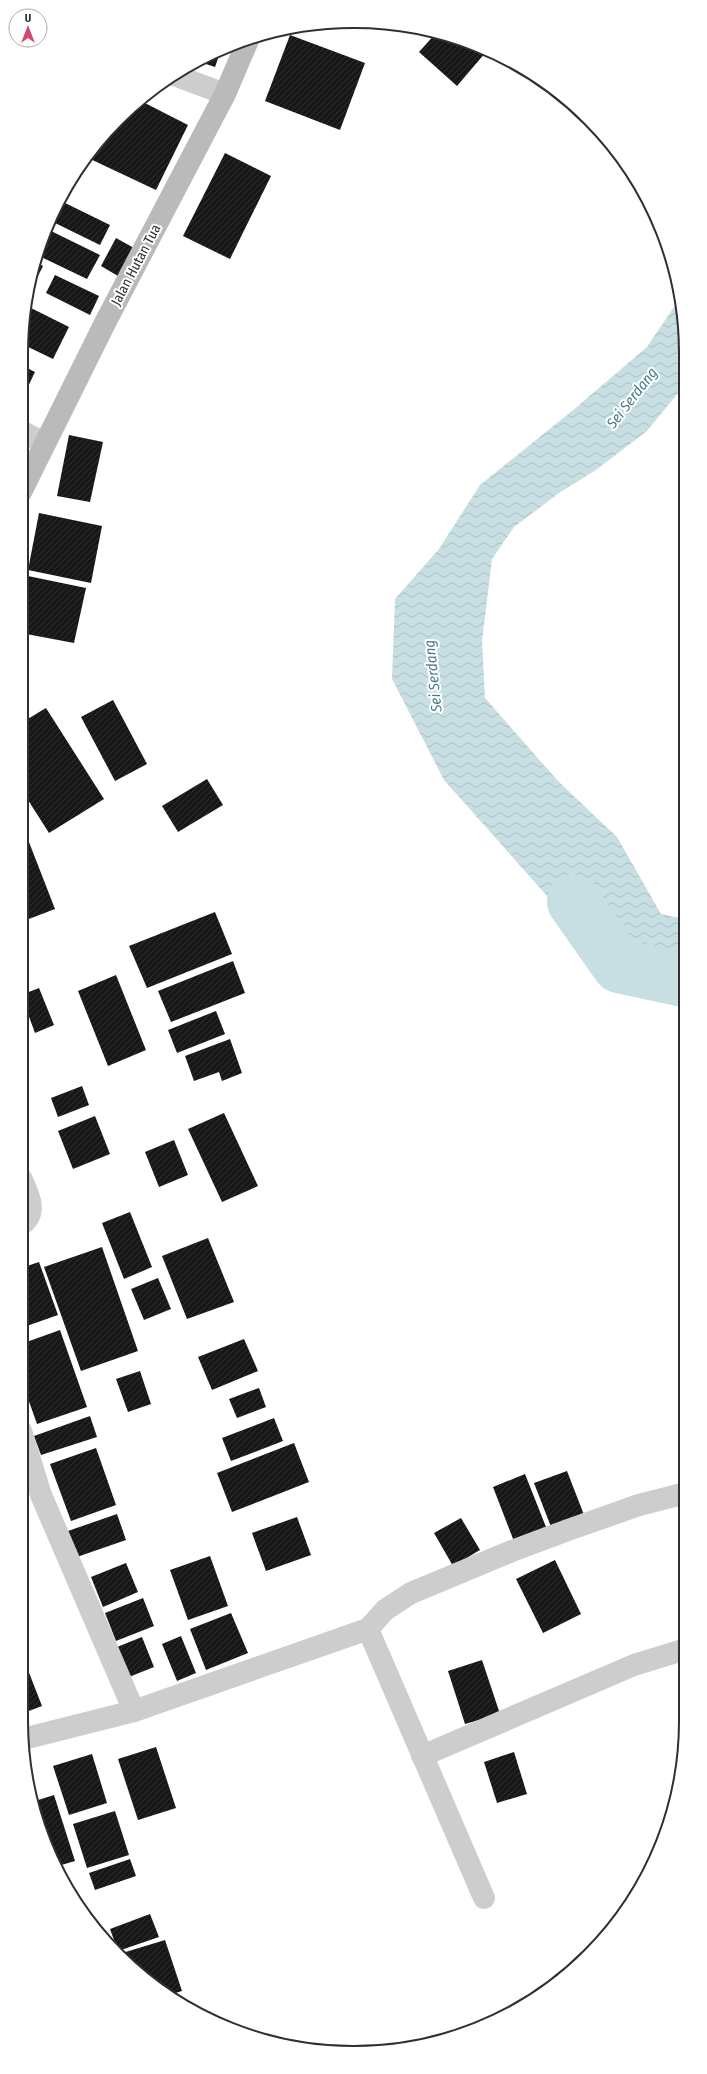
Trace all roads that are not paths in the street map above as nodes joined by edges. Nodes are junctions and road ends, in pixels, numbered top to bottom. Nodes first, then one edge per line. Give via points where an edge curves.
1 (245, 46) edge
2 (182, 78) edge
3 (225, 94) junction
4 (28, 435) edge
5 (44, 443) junction
6 (28, 477) edge
7 (28, 1194) edge
8 (28, 1217) edge
9 (28, 1453) edge
10 (679, 1495) edge
11 (368, 1629) junction
12 (679, 1651) edge
13 (134, 1712) junction
14 (29, 1738) edge
15 (422, 1756) junction
16 (484, 1898) dead end

1 - 3 street, Jalan Hutan Tua
2 - 3 street
3 - 5 street, Jalan Hutan Tua
4 - 5 street
5 - 6 street, Jalan Hutan Tua
7 - 8 street via 31,1212
9 - 13 street via 41,1495
10 - 11 street via 639,1505 568,1530 411,1593 385,1610
11 - 13 street
11 - 15 street
12 - 15 street via 634,1664
13 - 14 street
15 - 16 street

